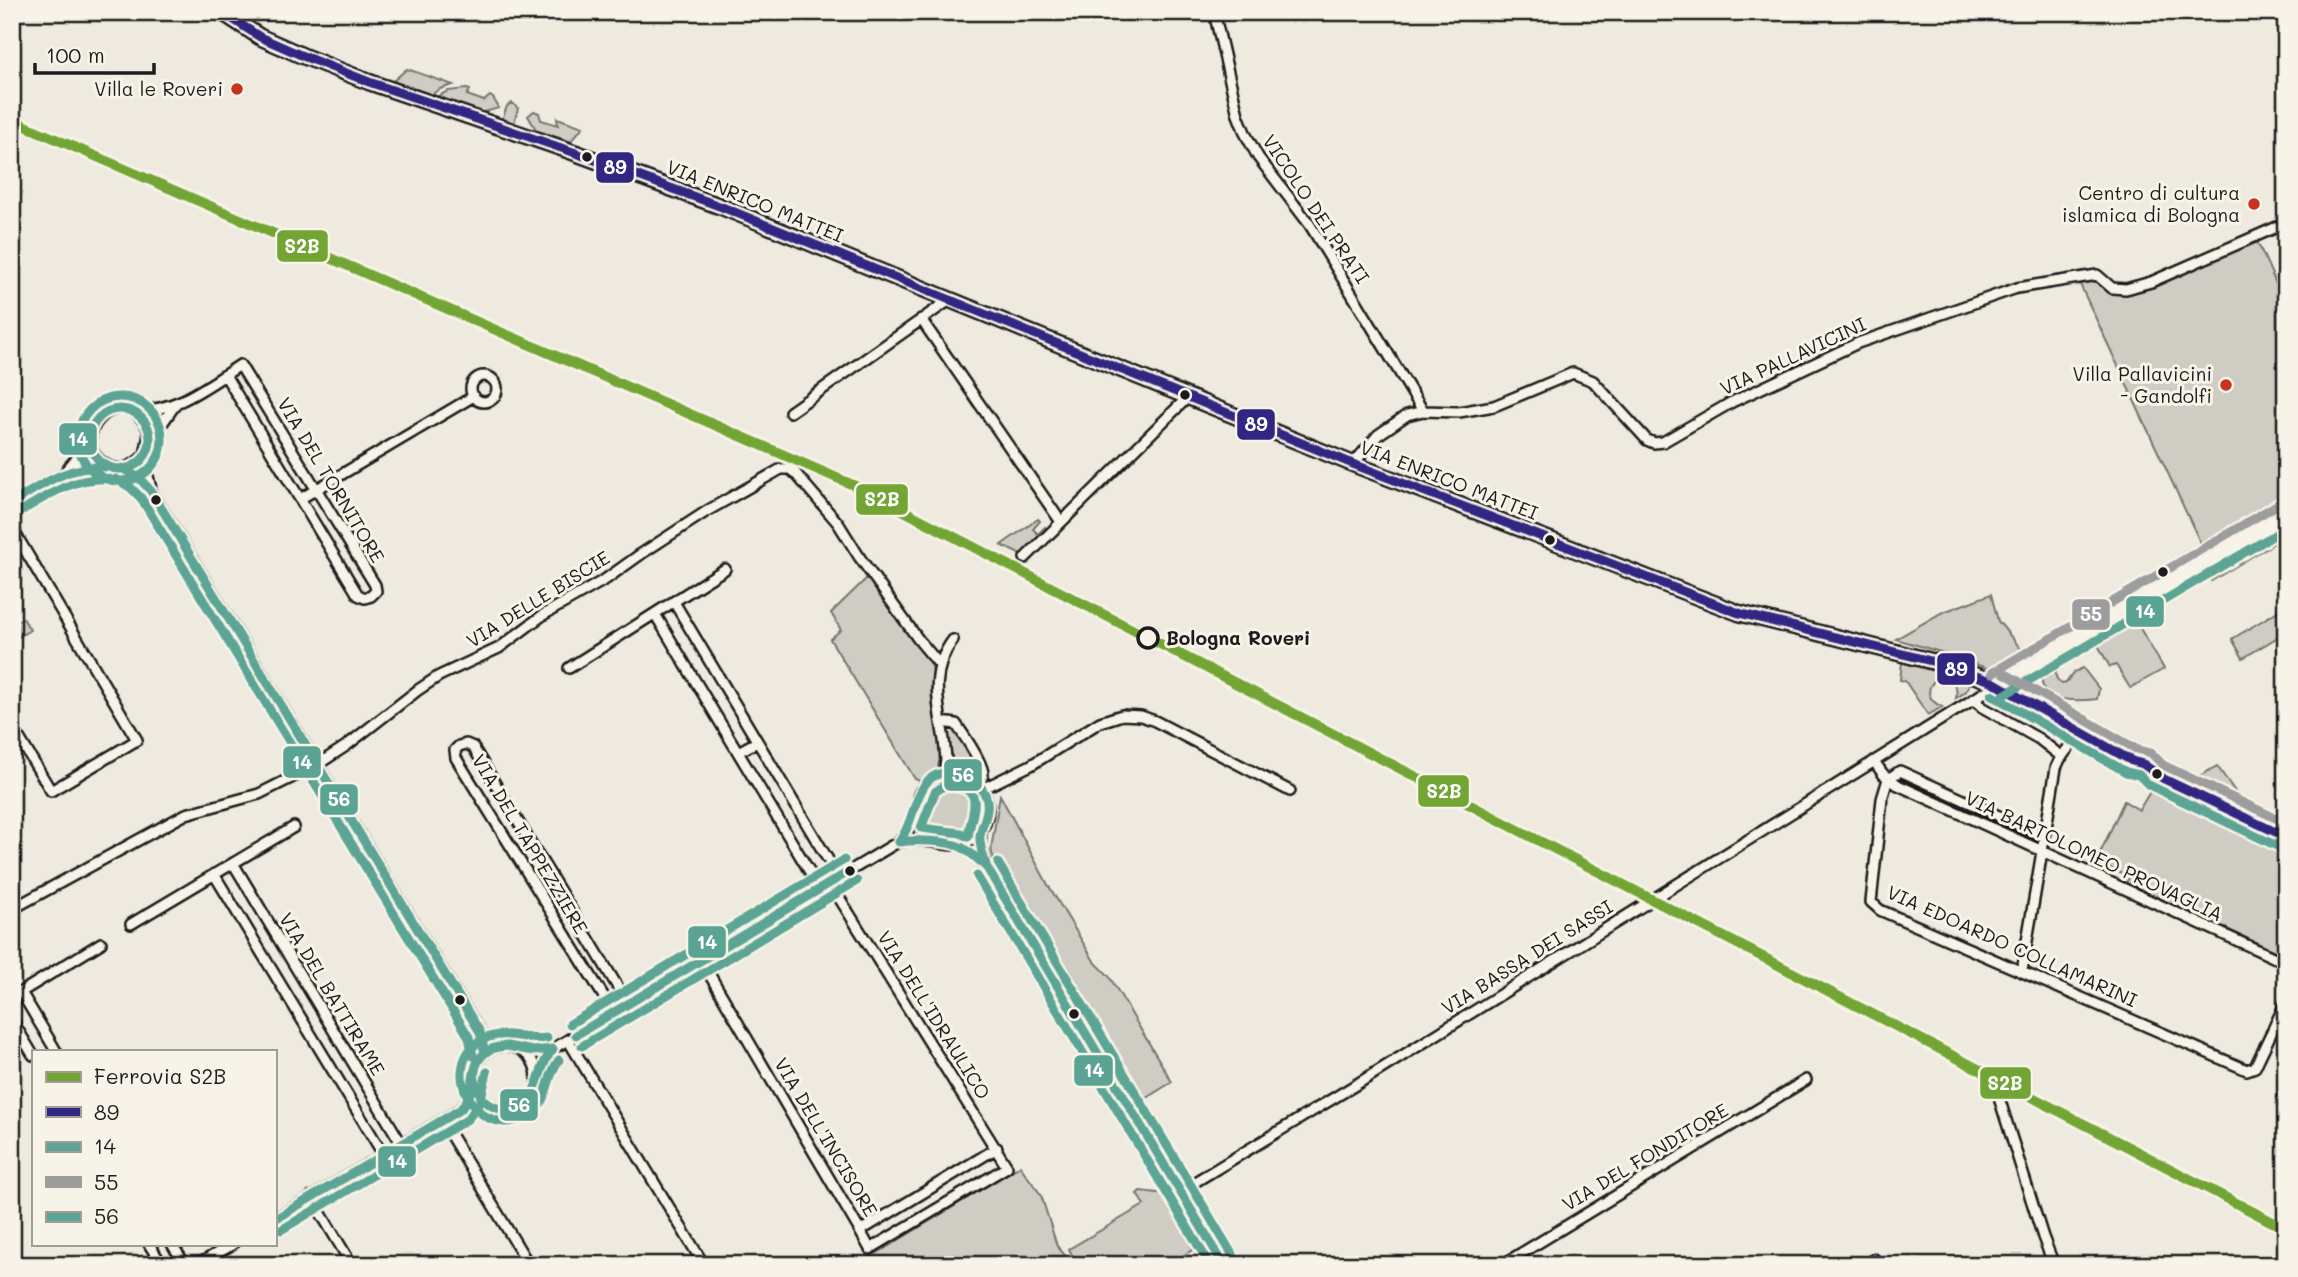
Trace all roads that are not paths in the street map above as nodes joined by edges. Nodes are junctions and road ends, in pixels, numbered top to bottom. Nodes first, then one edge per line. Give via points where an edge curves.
1 (222, 12) edge
2 (1214, 12) edge
3 (2286, 223) edge
4 (948, 300) junction
5 (921, 320) junction
6 (225, 375) junction
7 (474, 396) dead end
8 (1189, 396) junction
9 (175, 405) junction
10 (128, 410) junction
11 (1423, 411) junction
12 (790, 412) dead end
13 (90, 434) junction
14 (149, 442) junction
15 (145, 454) junction
16 (1353, 464) junction
17 (110, 467) junction
18 (122, 468) junction
19 (66, 471) junction
20 (316, 489) junction
21 (151, 491) junction
22 (300, 499) junction
23 (12, 503) edge
24 (2286, 514) edge
25 (1061, 522) junction
26 (12, 528) edge
27 (1025, 558) dead end
28 (725, 569) dead end
29 (674, 602) junction
30 (655, 614) junction
31 (953, 640) dead end
32 (939, 664) junction
33 (569, 668) dead end
34 (1998, 684) junction
35 (1975, 699) junction
36 (941, 722) junction
37 (12, 726) edge
38 (2080, 732) junction
39 (757, 741) junction
40 (738, 752) junction
41 (2062, 757) junction
42 (1874, 761) junction
43 (317, 765) junction
44 (944, 773) junction
45 (1888, 779) junction
46 (981, 787) junction
47 (1290, 791) dead end
48 (915, 812) junction
49 (294, 827) dead end
50 (981, 831) junction
51 (2045, 837) junction
52 (2286, 837) edge
53 (898, 842) junction
54 (937, 842) junction
55 (958, 845) junction
56 (2042, 851) junction
57 (233, 863) junction
58 (987, 868) junction
59 (548, 873) junction
60 (215, 874) junction
61 (839, 878) junction
62 (532, 883) junction
63 (830, 883) junction
64 (820, 889) junction
65 (12, 909) edge
66 (131, 924) dead end
67 (101, 943) dead end
68 (701, 960) junction
69 (2286, 963) edge
70 (2022, 971) junction
71 (16, 994) edge
72 (2286, 1002) edge
73 (628, 1004) junction
74 (614, 1013) junction
75 (12, 1020) edge
76 (480, 1032) junction
77 (568, 1040) junction
78 (499, 1046) junction
79 (519, 1049) junction
80 (56, 1050) edge
81 (551, 1051) junction
82 (32, 1053) edge
83 (485, 1053) junction
84 (537, 1076) junction
85 (1807, 1080) dead end
86 (474, 1082) junction
87 (2000, 1101) dead end
88 (493, 1107) junction
89 (461, 1109) junction
90 (442, 1121) junction
91 (401, 1143) junction
92 (997, 1148) junction
93 (383, 1154) junction
94 (1180, 1191) junction
95 (310, 1197) junction
96 (276, 1218) edge
97 (860, 1231) junction
98 (150, 1246) edge
99 (173, 1246) edge
100 (230, 1246) edge
101 (162, 1265) edge
102 (185, 1265) edge
103 (197, 1265) edge
104 (352, 1265) edge
105 (529, 1265) edge
106 (704, 1265) edge
107 (1224, 1265) edge
108 (1502, 1265) edge
109 (1865, 1265) edge
110 (1878, 1265) edge
111 (2054, 1265) edge

1 - 4 main road, VIA ENRICO MATTEI via 269,41 369,82 722,207
2 - 11 street, VICOLO DEI PRATI via 1246,135 1310,225
3 - 11 street, VIA PALLAVICINI via 2126,289 2112,288 2097,275 2017,288 1857,343 1732,402 1663,442 1647,440 1593,381 1573,373 1494,406 1459,412
4 - 5 street
4 - 8 main road, VIA ENRICO MATTEI
5 - 12 street
5 - 25 street
6 - 9 street
6 - 20 street, VIA DEL TORNITORE via 240,365
6 - 22 street, VIA DEL TORNITORE
7 - 20 street
8 - 16 main road, VIA ENRICO MATTEI
8 - 25 street
9 - 10 street
9 - 14 street
10 - 13 street via 104,414
10 - 14 street via 147,426
11 - 16 street, VIA PALLAVICINI via 1392,424
13 - 17 street via 94,454
13 - 19 street
14 - 15 street
15 - 18 street
15 - 21 street
16 - 34 main road, VIA ENRICO MATTEI via 1739,613 1935,662
17 - 18 street
17 - 19 street via 93,465
18 - 21 street
19 - 23 street
20 - 22 street
20 - 22 street, VIA DEL TORNITORE via 375,585 371,596 358,595
21 - 43 street
24 - 34 main road
25 - 27 street
26 - 37 street via 137,740 51,791
28 - 29 street
29 - 30 street
29 - 39 street
30 - 33 street
30 - 40 street
31 - 32 street
32 - 36 street
32 - 43 street, VIA DELLE BISCIE via 829,512 796,474 781,469 542,615 499,648 428,683
34 - 35 street, VIA BASSA DEI SASSI
34 - 38 main road, VIA ENRICO MATTEI
35 - 41 street
35 - 42 street, VIA BASSA DEI SASSI
36 - 44 street via 947,759
36 - 46 street via 956,724 961,731 981,765
38 - 41 street
38 - 52 main road, VIA ENRICO MATTEI via 2136,767
39 - 40 street
39 - 61 street
40 - 64 street
41 - 51 street via 2056,768
42 - 45 street, VIA BARTOLOMEO PROVAGLIA
42 - 94 street, VIA BASSA DEI SASSI
43 - 65 street, VIA DELLE BISCIE via 259,794 186,814
43 - 76 street
44 - 46 street via 962,774
44 - 48 street via 922,787
45 - 51 street, VIA BARTOLOMEO PROVAGLIA via 1900,771
45 - 56 street, VIA BARTOLOMEO PROVAGLIA
45 - 70 street, VIA EDOARDO COLLAMARINI via 1878,819 1871,902 1880,910
46 - 47 street via 1031,765 1100,722 1122,715 1155,721
46 - 50 street via 988,815
48 - 53 street
48 - 54 street via 922,830
49 - 57 street
50 - 55 street
50 - 58 street
51 - 56 street
53 - 54 street
53 - 61 street
54 - 55 street
55 - 58 street
56 - 69 street, VIA BARTOLOMEO PROVAGLIA
56 - 70 street
57 - 60 street
57 - 91 street, VIA DEL BATTIRAME
58 - 94 street
59 - 62 street
59 - 62 street, VIA DEL TAPPEZZIERE via 473,747 459,746 456,758
59 - 73 street, VIA DEL TAPPEZZIERE
60 - 66 street
60 - 93 street, VIA DEL BATTIRAME
61 - 63 street
62 - 74 street, VIA DEL TAPPEZZIERE
63 - 64 street
63 - 92 street, VIA DELL'IDRAULICO
64 - 68 street
67 - 71 street
68 - 73 street
68 - 97 street, VIA DELL'INCISORE
70 - 72 street, VIA EDOARDO COLLAMARINI via 2243,1068 2253,1069
71 - 80 street
73 - 74 street
74 - 77 street
75 - 82 street
76 - 78 street
76 - 83 street
77 - 81 street
77 - 106 street
78 - 79 street
78 - 83 street
79 - 81 street
79 - 84 street via 532,1060
81 - 84 street
83 - 86 street via 474,1071
84 - 88 street via 536,1087 523,1104 503,1110
85 - 108 street, VIA DEL FONDITORE
86 - 88 street via 483,1101
86 - 89 street
87 - 111 street
88 - 89 street
89 - 90 street
90 - 91 street
90 - 105 street
91 - 93 street
92 - 97 street, VIA DELL'INCISORE
92 - 97 street, VIA DELL'IDRAULICO via 1007,1167 870,1249
93 - 95 street
94 - 107 street
95 - 96 street
95 - 104 street
98 - 101 street
99 - 102 street
100 - 103 street
109 - 110 street via 1874,1259

